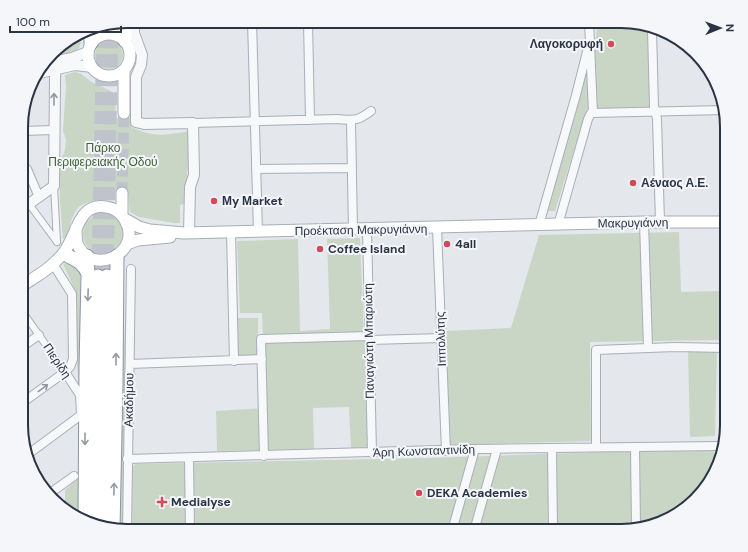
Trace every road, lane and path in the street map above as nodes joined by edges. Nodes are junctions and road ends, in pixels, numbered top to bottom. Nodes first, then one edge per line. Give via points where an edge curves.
1 (125, 28) edge
2 (134, 28) edge
3 (252, 28) edge
4 (308, 28) edge
5 (589, 28) edge
6 (652, 33) edge
7 (91, 35) edge
8 (590, 40) junction
9 (124, 41) junction
10 (89, 48) junction
11 (55, 59) edge
12 (50, 65) edge
13 (55, 65) junction
14 (92, 67) junction
15 (47, 69) edge
16 (124, 70) junction
17 (105, 74) junction
18 (124, 95) junction
19 (718, 110) edge
20 (371, 111) dead end
21 (655, 111) junction
22 (124, 113) tunnel mouth
23 (590, 116) junction
24 (310, 120) junction
25 (351, 121) junction
26 (255, 122) junction
27 (193, 123) junction
28 (28, 130) edge
29 (54, 130) junction
30 (352, 168) junction
31 (28, 169) edge
32 (256, 169) junction
33 (54, 186) junction
34 (39, 197) junction
35 (28, 205) edge
36 (106, 207) junction
37 (28, 209) edge
38 (123, 217) junction
39 (644, 222) junction
40 (660, 222) junction
41 (720, 222) edge
42 (558, 225) junction
43 (539, 226) junction
44 (76, 228) junction
45 (437, 228) junction
46 (367, 229) junction
47 (353, 230) junction
48 (231, 232) junction
49 (258, 232) junction
50 (187, 233) junction
51 (127, 244) junction
52 (85, 254) junction
53 (117, 256) junction
54 (59, 260) junction
55 (131, 269) dead end
56 (98, 276) junction
57 (28, 279) edge
58 (28, 319) edge
59 (39, 335) junction
60 (370, 338) junction
61 (441, 338) junction
62 (28, 343) edge
63 (648, 348) junction
64 (720, 348) edge
65 (262, 359) junction
66 (234, 361) junction
67 (130, 364) junction
68 (65, 372) junction
69 (28, 399) edge
70 (718, 446) edge
71 (596, 447) junction
72 (635, 447) junction
73 (552, 448) junction
74 (497, 449) junction
75 (475, 450) junction
76 (31, 451) edge
77 (446, 451) junction
78 (372, 453) junction
79 (264, 456) junction
80 (190, 458) junction
81 (128, 459) junction
82 (74, 476) dead end
83 (54, 491) edge
84 (85, 514) edge
85 (94, 518) edge
86 (103, 521) edge
87 (113, 523) edge
88 (636, 523) edge
89 (127, 524) edge
90 (190, 524) edge
91 (454, 524) edge
92 (476, 524) edge
93 (553, 524) edge

1 - 9 highway
2 - 27 street via 142,55 136,77 138,124
3 - 26 street
4 - 24 street
5 - 8 street
6 - 21 street
7 - 10 highway
8 - 23 street
8 - 43 street
9 - 10 main road via 108,34 98,37
9 - 16 main road via 129,49 130,58
10 - 13 street via 75,58
10 - 14 main road via 89,61
11 - 13 street
12 - 13 street
13 - 14 street
13 - 15 street
29 -> 13 street
14 - 17 main road
16 - 17 main road via 116,74
16 - 18 main road
17 - 18 main road via 117,84
18 - 22 main road
19 - 21 street
20 - 25 street via 360,119
21 - 23 street
21 - 40 street
23 - 42 street
24 - 25 street
24 - 26 street
25 - 30 street
26 - 27 street
26 - 32 street
27 - 50 street via 194,175 190,187
28 - 29 street
29 - 33 street
30 - 32 street
30 - 47 street
31 - 34 street
32 - 49 street
33 - 34 street
33 - 37 street via 58,242
34 - 35 street
36 - 38 main road
36 - 38 main road via 122,193
36 - 44 main road via 88,211 82,216
38 - 50 main road via 138,228
38 - 51 main road via 129,230
39 - 40 main road, Μακρυγιάννη
39 - 42 main road, Μακρυγιάννη
39 - 63 street
40 - 41 main road, Μακρυγιάννη
42 - 43 main road, Μακρυγιάννη
43 - 45 main road, Προέκταση Μακρυγιάννη
44 - 52 main road via 77,242
44 - 54 main road
45 - 46 main road, Προέκταση Μακρυγιάννη
45 - 61 street, Ιππολύτης
46 - 47 main road, Προέκταση Μακρυγιάννη
46 - 60 street, Παναγιώτη Μπαριώτη
47 - 49 main road, Προέκταση Μακρυγιάννη
48 - 49 main road, Προέκταση Μακρυγιάννη
48 - 50 main road, Προέκταση Μακρυγιάννη
48 - 66 street
50 - 51 main road
51 - 53 main road
52 - 53 main road via 102,260
52 - 54 main road via 78,252
52 - 56 highway
87 -> 53 highway
54 - 56 highway via 80,261 86,270
54 - 57 main road
54 - 68 street via 72,298 73,359
55 - 67 street, Ακαδήμου
56 -> 84 highway via 86,367
56 - 85 highway
56 - 86 highway
58 - 59 street, Πιερίδη
59 - 62 street
59 - 68 street, Πιερίδη
60 - 61 street
60 - 65 street via 261,339
60 - 78 street, Παναγιώτη Μπαριώτη
61 - 77 street, Ιππολύτης
63 - 64 street
63 - 71 street via 596,350
65 - 66 street
65 - 79 street
66 - 67 street
67 - 81 street, Ακαδήμου
69 -> 68 street
68 - 76 street, Πιερίδη via 80,395 80,415
70 - 72 street, Άρη Κωνσταντινίδη
71 - 72 street, Άρη Κωνσταντινίδη
71 - 73 street, Άρη Κωνσταντινίδη
72 - 88 street
73 - 74 street, Άρη Κωνσταντινίδη
73 - 93 street
74 - 75 street, Άρη Κωνσταντινίδη
74 - 92 street
75 - 77 street, Άρη Κωνσταντινίδη
75 - 91 street
77 - 78 street, Άρη Κωνσταντινίδη
78 - 79 street, Άρη Κωνσταντινίδη
79 - 80 street, Άρη Κωνσταντινίδη
80 - 81 street, Άρη Κωνσταντινίδη
80 - 90 street
81 - 89 street, Ακαδήμου
82 - 83 street

